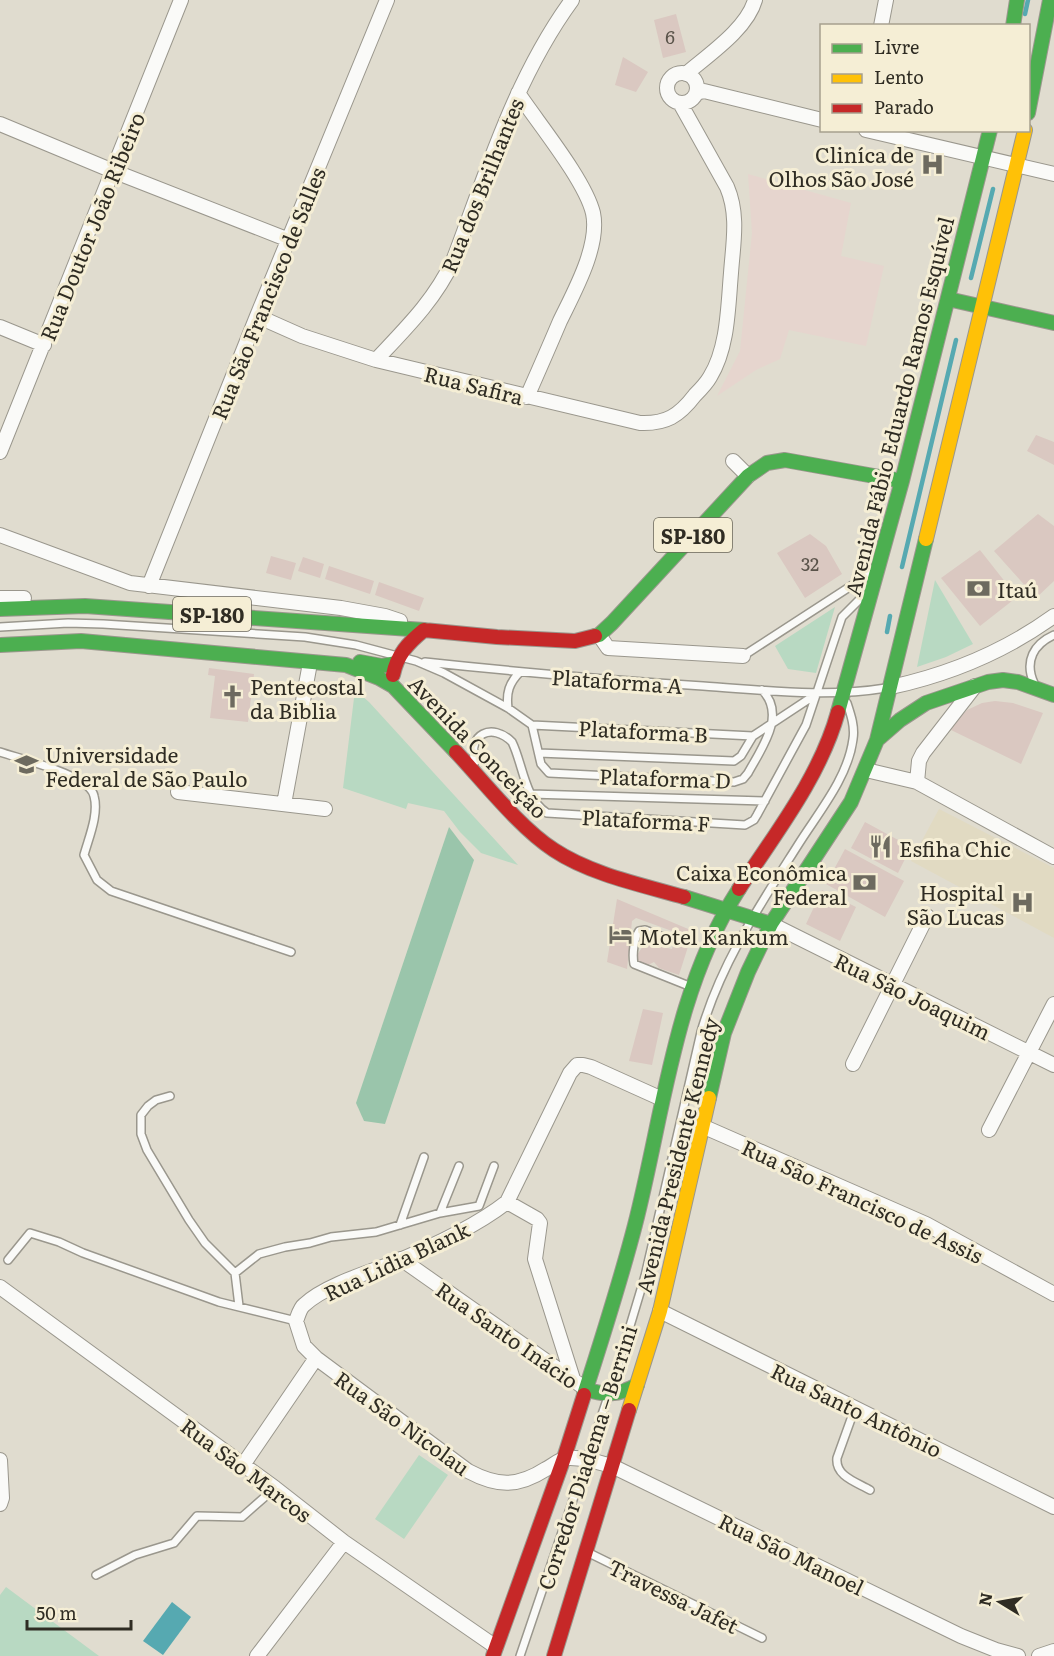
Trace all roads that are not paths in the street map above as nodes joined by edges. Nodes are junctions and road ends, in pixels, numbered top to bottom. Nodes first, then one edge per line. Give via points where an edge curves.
1 (182, 0) edge
2 (387, 0) edge
3 (572, 0) edge
4 (755, 0) edge
5 (885, 0) edge
6 (1017, 0) edge
7 (1050, 0) edge
8 (881, 24) edge
9 (1012, 24) edge
10 (686, 74) junction
11 (518, 93) junction
12 (696, 93) junction
13 (680, 103) junction
14 (1030, 108) edge
15 (820, 119) edge
16 (0, 124) edge
17 (875, 132) edge
18 (989, 132) edge
19 (1025, 132) edge
20 (983, 157) junction
21 (1018, 166) junction
22 (113, 171) junction
23 (1054, 174) edge
24 (289, 240) junction
25 (948, 299) junction
26 (983, 307) junction
27 (257, 316) junction
28 (1054, 322) edge
29 (0, 327) edge
30 (44, 345) junction
31 (376, 360) junction
32 (527, 397) junction
33 (0, 452) edge
34 (733, 461) dead end
35 (748, 476) junction
36 (902, 481) junction
37 (0, 535) edge
38 (879, 568) junction
39 (148, 586) junction
40 (874, 586) junction
41 (0, 598) edge
42 (0, 609) edge
43 (145, 609) junction
44 (1054, 615) edge
45 (0, 627) edge
46 (419, 630) junction
47 (599, 635) junction
48 (1054, 635) edge
49 (0, 645) edge
50 (743, 656) joint
51 (397, 659) junction
52 (416, 661) junction
53 (310, 663) junction
54 (520, 672) junction
55 (976, 685) junction
56 (393, 686) junction
57 (891, 687) junction
58 (1037, 688) junction
59 (762, 690) junction
60 (844, 692) junction
61 (818, 693) junction
62 (1054, 695) edge
63 (508, 708) junction
64 (532, 724) junction
65 (773, 725) junction
66 (753, 736) junction
67 (877, 740) junction
68 (0, 752) edge
69 (539, 753) junction
70 (866, 770) junction
71 (484, 782) junction
72 (916, 782) junction
73 (178, 792) dead end
74 (531, 794) junction
75 (765, 801) junction
76 (284, 804) junction
77 (325, 809) dead end
78 (1054, 858) edge
79 (726, 910) junction
80 (927, 916) dead end
81 (752, 917) junction
82 (771, 924) junction
83 (671, 940) dead end
84 (291, 952) dead end
85 (893, 985) junction
86 (692, 987) junction
87 (1054, 1004) edge
88 (1028, 1052) junction
89 (853, 1064) dead end
90 (1054, 1065) edge
91 (170, 1096) dead end
92 (662, 1100) junction
93 (702, 1126) junction
94 (989, 1130) dead end
95 (424, 1157) dead end
96 (459, 1166) dead end
97 (494, 1166) dead end
98 (507, 1202) junction
99 (440, 1213) junction
100 (400, 1226) junction
101 (401, 1259) junction
102 (8, 1260) dead end
103 (235, 1273) junction
104 (0, 1287) edge
105 (1054, 1294) edge
106 (239, 1306) junction
107 (660, 1311) junction
108 (296, 1321) junction
109 (316, 1358) junction
110 (573, 1379) junction
111 (637, 1385) junction
112 (586, 1389) junction
113 (608, 1395) junction
114 (855, 1408) junction
115 (564, 1458) junction
116 (0, 1460) edge
117 (586, 1460) junction
118 (243, 1465) junction
119 (612, 1466) junction
120 (275, 1488) junction
121 (870, 1490) dead end
122 (0, 1504) edge
123 (1054, 1507) edge
124 (344, 1542) junction
125 (587, 1551) junction
126 (96, 1575) dead end
127 (762, 1638) dead end
128 (495, 1651) edge
129 (1054, 1651) edge
130 (257, 1656) edge
131 (520, 1656) edge
132 (554, 1656) edge
133 (1018, 1656) edge
134 (1039, 1656) edge

1 - 22 street, Rua Doutor João Ribeiro
2 - 24 street, Rua São Francisco de Salles
3 - 11 street, Rua dos Brilhantes via 543,43
4 - 10 street via 738,28
5 - 8 street
6 - 9 main road
7 - 14 main road
10 - 12 street via 696,83
10 - 13 street via 672,77 667,86 671,99
11 - 31 street, Rua dos Brilhantes via 441,285
11 - 32 street via 588,199 594,228 583,270
12 - 13 street via 688,102
12 - 15 street via 704,90
13 - 32 street, Rua Safira via 727,187 734,211 722,347 710,378 691,401 666,421 657,423 640,423
16 - 22 street
17 - 20 street
18 - 20 main road, Avenida Fábio Eduardo Ramos Esquível
19 - 21 main road
20 - 21 street
20 - 25 main road, Avenida Fábio Eduardo Ramos Esquível
21 - 23 street
21 - 26 main road
22 - 24 street
22 - 30 street, Rua Doutor João Ribeiro
24 - 27 street, Rua São Francisco de Salles
25 - 26 main road
25 - 36 main road, Avenida Fábio Eduardo Ramos Esquível
26 - 28 main road
26 - 57 main road
27 - 31 street, Rua Safira via 302,336
27 - 39 street, Rua São Francisco de Salles
29 - 30 street
30 - 33 street, Rua Doutor João Ribeiro
31 - 32 street, Rua Safira
34 - 35 street
35 - 36 main road, SP-180 via 767,463 785,460
35 - 47 main road, SP-180
36 - 38 main road, Avenida Fábio Eduardo Ramos Esquível
37 - 39 street via 97,573
38 - 40 main road, Avenida Fábio Eduardo Ramos Esquível
38 - 50 lane
39 - 46 street via 341,608 395,618
40 - 60 main road, Avenida Fábio Eduardo Ramos Esquível
40 - 61 lane via 842,617
41 - 43 street via 67,597
42 - 43 main road, SP-180
43 - 46 main road, SP-180
44 - 57 street via 987,657
45 - 51 lane via 104,624 305,637 356,645
46 - 47 main road, SP-180 via 575,641
46 - 51 main road
47 - 50 street via 608,648
48 - 58 lane via 1038,644 1030,662 1030,675
49 - 53 main road, Avenida Conceição / SP-180 via 81,641
51 - 52 lane
51 - 53 main road via 382,666 326,655
51 - 56 main road
52 - 54 lane, Plataforma A
52 - 63 lane
53 - 56 main road, Avenida Conceição / SP-180 via 346,665
53 - 76 street
54 - 59 lane, Plataforma A
54 - 63 lane via 510,684
55 - 58 main road via 1003,680
55 - 67 main road via 926,703
55 - 72 street via 923,753
56 - 71 main road, Avenida Conceição / SP-180
57 - 60 lane, Plataforma A
57 - 67 main road, Avenida Presidente Kennedy
58 - 62 main road
59 - 61 lane, Plataforma A
59 - 65 lane via 772,704
60 - 61 lane, Plataforma A
60 - 79 main road, Avenida Presidente Kennedy via 828,741 806,786
60 - 81 lane, Corredor Diadema – Berrini via 854,739 844,769
61 - 65 lane
61 - 75 lane via 806,725
63 - 64 lane
64 - 66 lane, Plataforma B
64 - 69 lane
65 - 66 lane
65 - 69 lane, Plataforma D via 748,773 734,782 549,773 541,765
66 - 69 lane via 741,756 734,760
67 - 70 main road, Avenida Presidente Kennedy
68 - 84 lane via 84,782 94,794 95,811 84,855 97,880 111,891
70 - 72 street
70 - 82 main road, Avenida Presidente Kennedy via 840,821
71 - 74 lane via 474,760 474,742 486,732 494,732 512,742
71 - 79 main road, Avenida Conceição / SP-180 via 531,832 574,862
72 - 78 street
73 - 76 street
74 - 75 lane
74 - 75 lane, Plataforma F via 547,813 745,825 754,820
76 - 77 street
79 - 81 main road, Avenida Conceição / SP-180
79 - 86 main road, Avenida Presidente Kennedy
80 - 85 street
81 - 82 main road, Avenida Conceição / SP-180
81 - 113 lane, Corredor Diadema – Berrini via 706,1012 650,1258
82 - 85 street, Rua São Joaquim
82 - 93 main road, Avenida Presidente Kennedy via 724,1033
83 - 86 lane via 639,931 634,964
85 - 88 street, Rua São Joaquim
85 - 89 street
86 - 92 main road, Avenida Presidente Kennedy
87 - 88 street
88 - 90 street, Rua São Joaquim
88 - 94 street
91 - 103 lane via 156,1100 141,1115 141,1134 189,1220
92 - 98 street, Rua Lidia Blank via 591,1067 577,1065
92 - 112 main road, Avenida Presidente Kennedy via 635,1226
93 - 105 street, Rua São Francisco de Assis via 926,1224
93 - 107 main road, Avenida Presidente Kennedy
95 - 100 lane
96 - 99 lane
97 - 99 lane via 479,1206
98 - 101 street, Rua Lidia Blank via 472,1225
98 - 110 street via 540,1223 535,1259
99 - 100 lane
100 - 103 lane via 259,1254
101 - 108 street, Rua Lidia Blank via 338,1284 302,1305
101 - 110 street, Rua Santo Inácio
102 - 106 lane via 30,1233
103 - 106 lane
104 - 118 street, Rua São Marcos
106 - 108 lane
107 - 111 main road, Avenida Presidente Kennedy
107 - 114 street, Rua Santo Antônio
108 - 109 street, Rua São Nicolau via 304,1346
109 - 115 street, Rua São Nicolau via 485,1480 519,1482
109 - 118 street
110 - 112 street, Rua Santo Inácio
111 - 113 main road
111 - 119 main road, Avenida Presidente Kennedy
112 - 113 main road
112 - 115 main road, Avenida Presidente Kennedy
113 - 117 lane, Corredor Diadema – Berrini
114 - 121 lane via 836,1465 838,1471
114 - 123 street, Rua Santo Antônio
115 - 117 street, Rua São Manoel
115 - 128 main road, Avenida Presidente Kennedy
116 - 122 street
117 - 119 street, Rua São Manoel
117 - 131 lane, Corredor Diadema – Berrini
118 - 120 street, Rua São Marcos
119 - 125 main road, Avenida Presidente Kennedy
119 - 133 street, Rua São Manoel via 961,1636
120 - 124 street, Rua São Marcos
120 - 126 lane via 242,1517 196,1516 174,1543 135,1555
124 - 128 street, Rua São Marcos
124 - 130 street
125 - 127 lane, Travessa Jafet
125 - 132 main road, Avenida Presidente Kennedy
129 - 134 street

